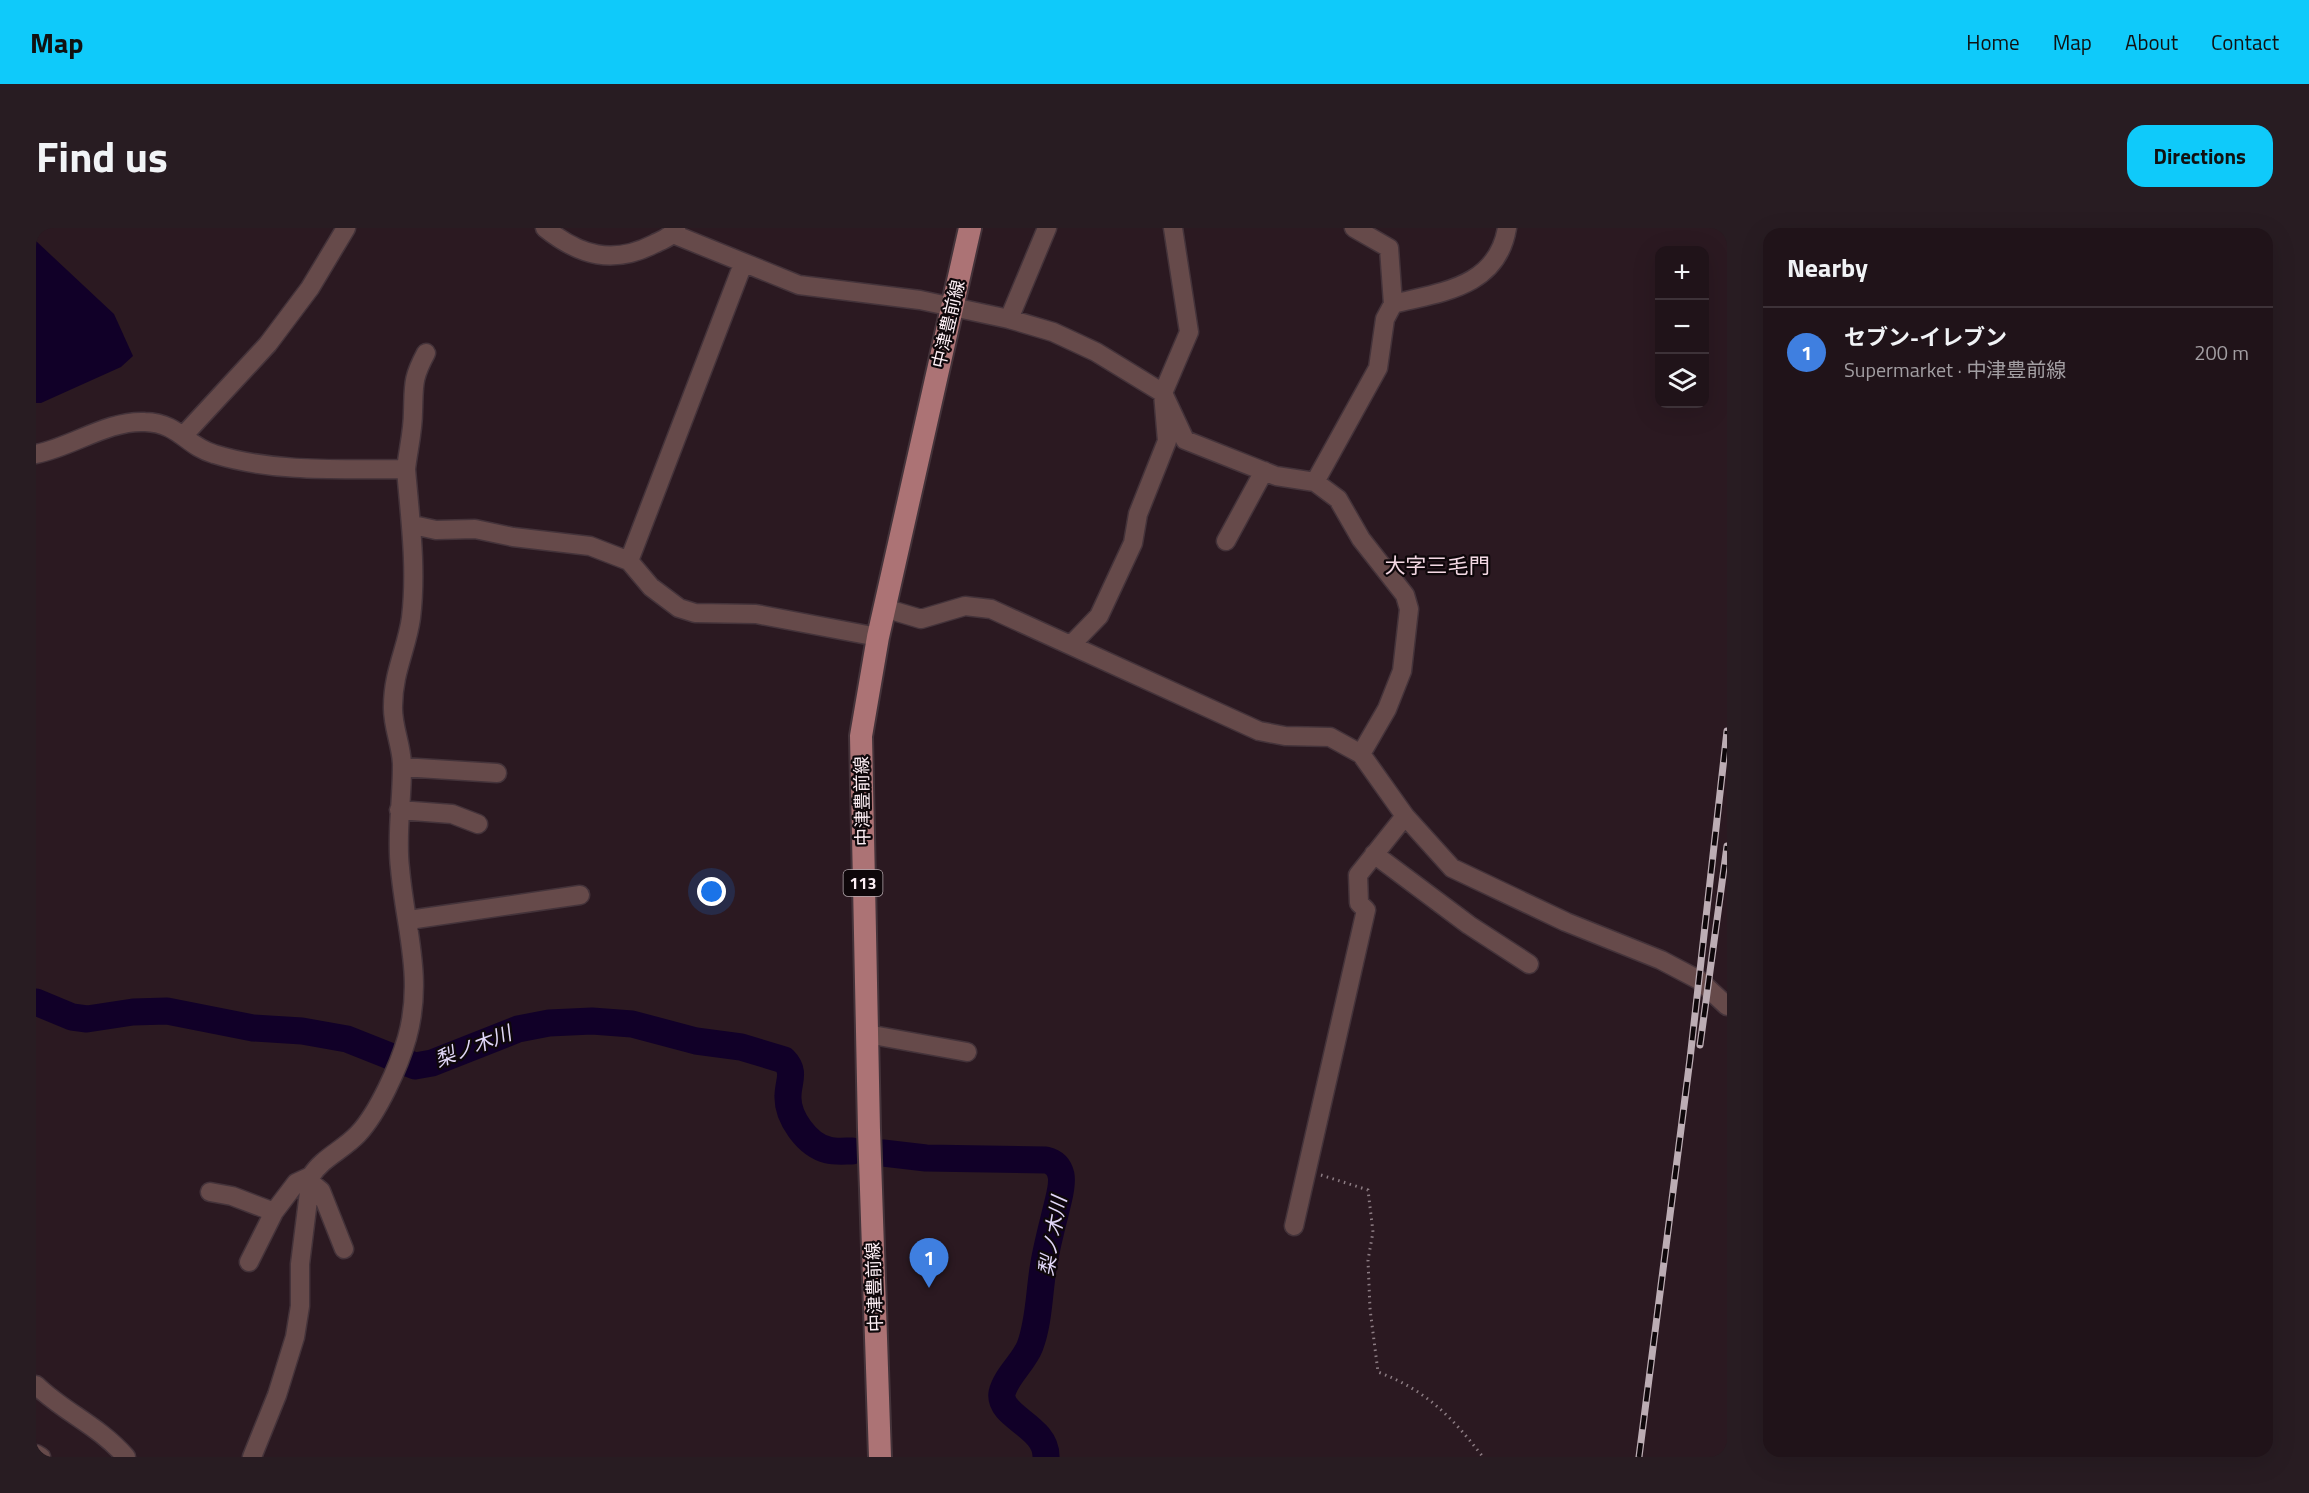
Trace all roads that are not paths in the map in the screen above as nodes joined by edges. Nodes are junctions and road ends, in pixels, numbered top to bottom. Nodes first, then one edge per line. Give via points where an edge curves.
1 (346, 228) edge
2 (545, 228) edge
3 (970, 228) edge
4 (1047, 228) edge
5 (1173, 228) edge
6 (1354, 228) edge
7 (1507, 228) edge
8 (675, 231) edge
9 (743, 264) junction
10 (1393, 304) junction
11 (951, 306) junction
12 (1009, 319) junction
13 (426, 353) dead end
14 (1163, 393) junction
15 (183, 436) junction
16 (36, 454) edge
17 (406, 469) junction
18 (1264, 471) junction
19 (1315, 482) junction
20 (413, 525) junction
21 (1226, 541) dead end
22 (629, 561) junction
23 (884, 609) junction
24 (878, 637) junction
25 (1071, 645) junction
26 (1361, 754) junction
27 (402, 767) junction
28 (497, 773) dead end
29 (399, 810) junction
30 (1405, 816) junction
31 (478, 824) dead end
32 (1374, 854) junction
33 (580, 895) dead end
34 (408, 920) junction
35 (1529, 964) dead end
36 (1727, 1006) edge
37 (867, 1034) junction
38 (967, 1052) dead end
39 (311, 1179) junction
40 (210, 1192) dead end
41 (274, 1212) junction
42 (1294, 1226) dead end
43 (344, 1249) dead end
44 (249, 1262) dead end
45 (36, 1385) edge
46 (36, 1454) edge
47 (40, 1457) edge
48 (126, 1457) edge
49 (252, 1457) edge
50 (880, 1457) edge

1 - 15 street via 310,288 268,344
2 - 8 street via 581,250 611,258 647,248
3 - 11 main road, 中津豊前線 / 113
4 - 12 street
5 - 14 street via 1189,332
6 - 10 street via 1389,248
7 - 10 street via 1488,268 1471,281 1458,289
8 - 9 street
9 - 11 street via 799,285
9 - 22 street
10 - 19 street via 1385,319 1378,368
11 - 12 street
11 - 23 main road, 中津豊前線 / 113
12 - 14 street via 1053,332 1096,352
13 - 17 street via 411,393 413,412
14 - 18 street via 1185,440
14 - 25 street via 1167,441 1138,514 1133,543 1099,616
15 - 16 street via 173,427 135,422
15 - 17 street via 213,454 277,466
17 - 20 street
18 - 19 street
18 - 21 street
19 - 26 street via 1338,499 1361,539 1405,595 1409,609 1402,671 1387,709
20 - 22 street via 563,541 590,546
20 - 27 street via 411,619 396,671 392,708
22 - 24 street via 651,587 679,608 695,613 756,614
23 - 24 main road, 中津豊前線 / 113
23 - 25 street via 921,619 964,606 991,609
24 - 37 main road, 中津豊前線 / 113 via 861,736
25 - 26 street via 1259,730 1285,736 1330,737
26 - 30 street
27 - 28 street
27 - 29 street
29 - 31 street via 452,814
29 - 34 street via 399,867
30 - 32 street
30 - 36 street via 1452,868 1566,922 1661,960 1699,980
32 - 35 street via 1468,925
32 - 42 street via 1359,875 1359,903 1365,910
33 - 34 street
34 - 39 street via 414,952 414,1011 407,1040 382,1097 358,1134 317,1167
37 - 38 street
37 - 50 main road, 中津豊前線 / 113
39 - 41 street via 296,1183
39 - 43 street via 321,1191
39 - 49 street via 300,1264 298,1320 277,1395
40 - 41 street
41 - 44 street
45 - 48 street via 101,1431
46 - 47 street

